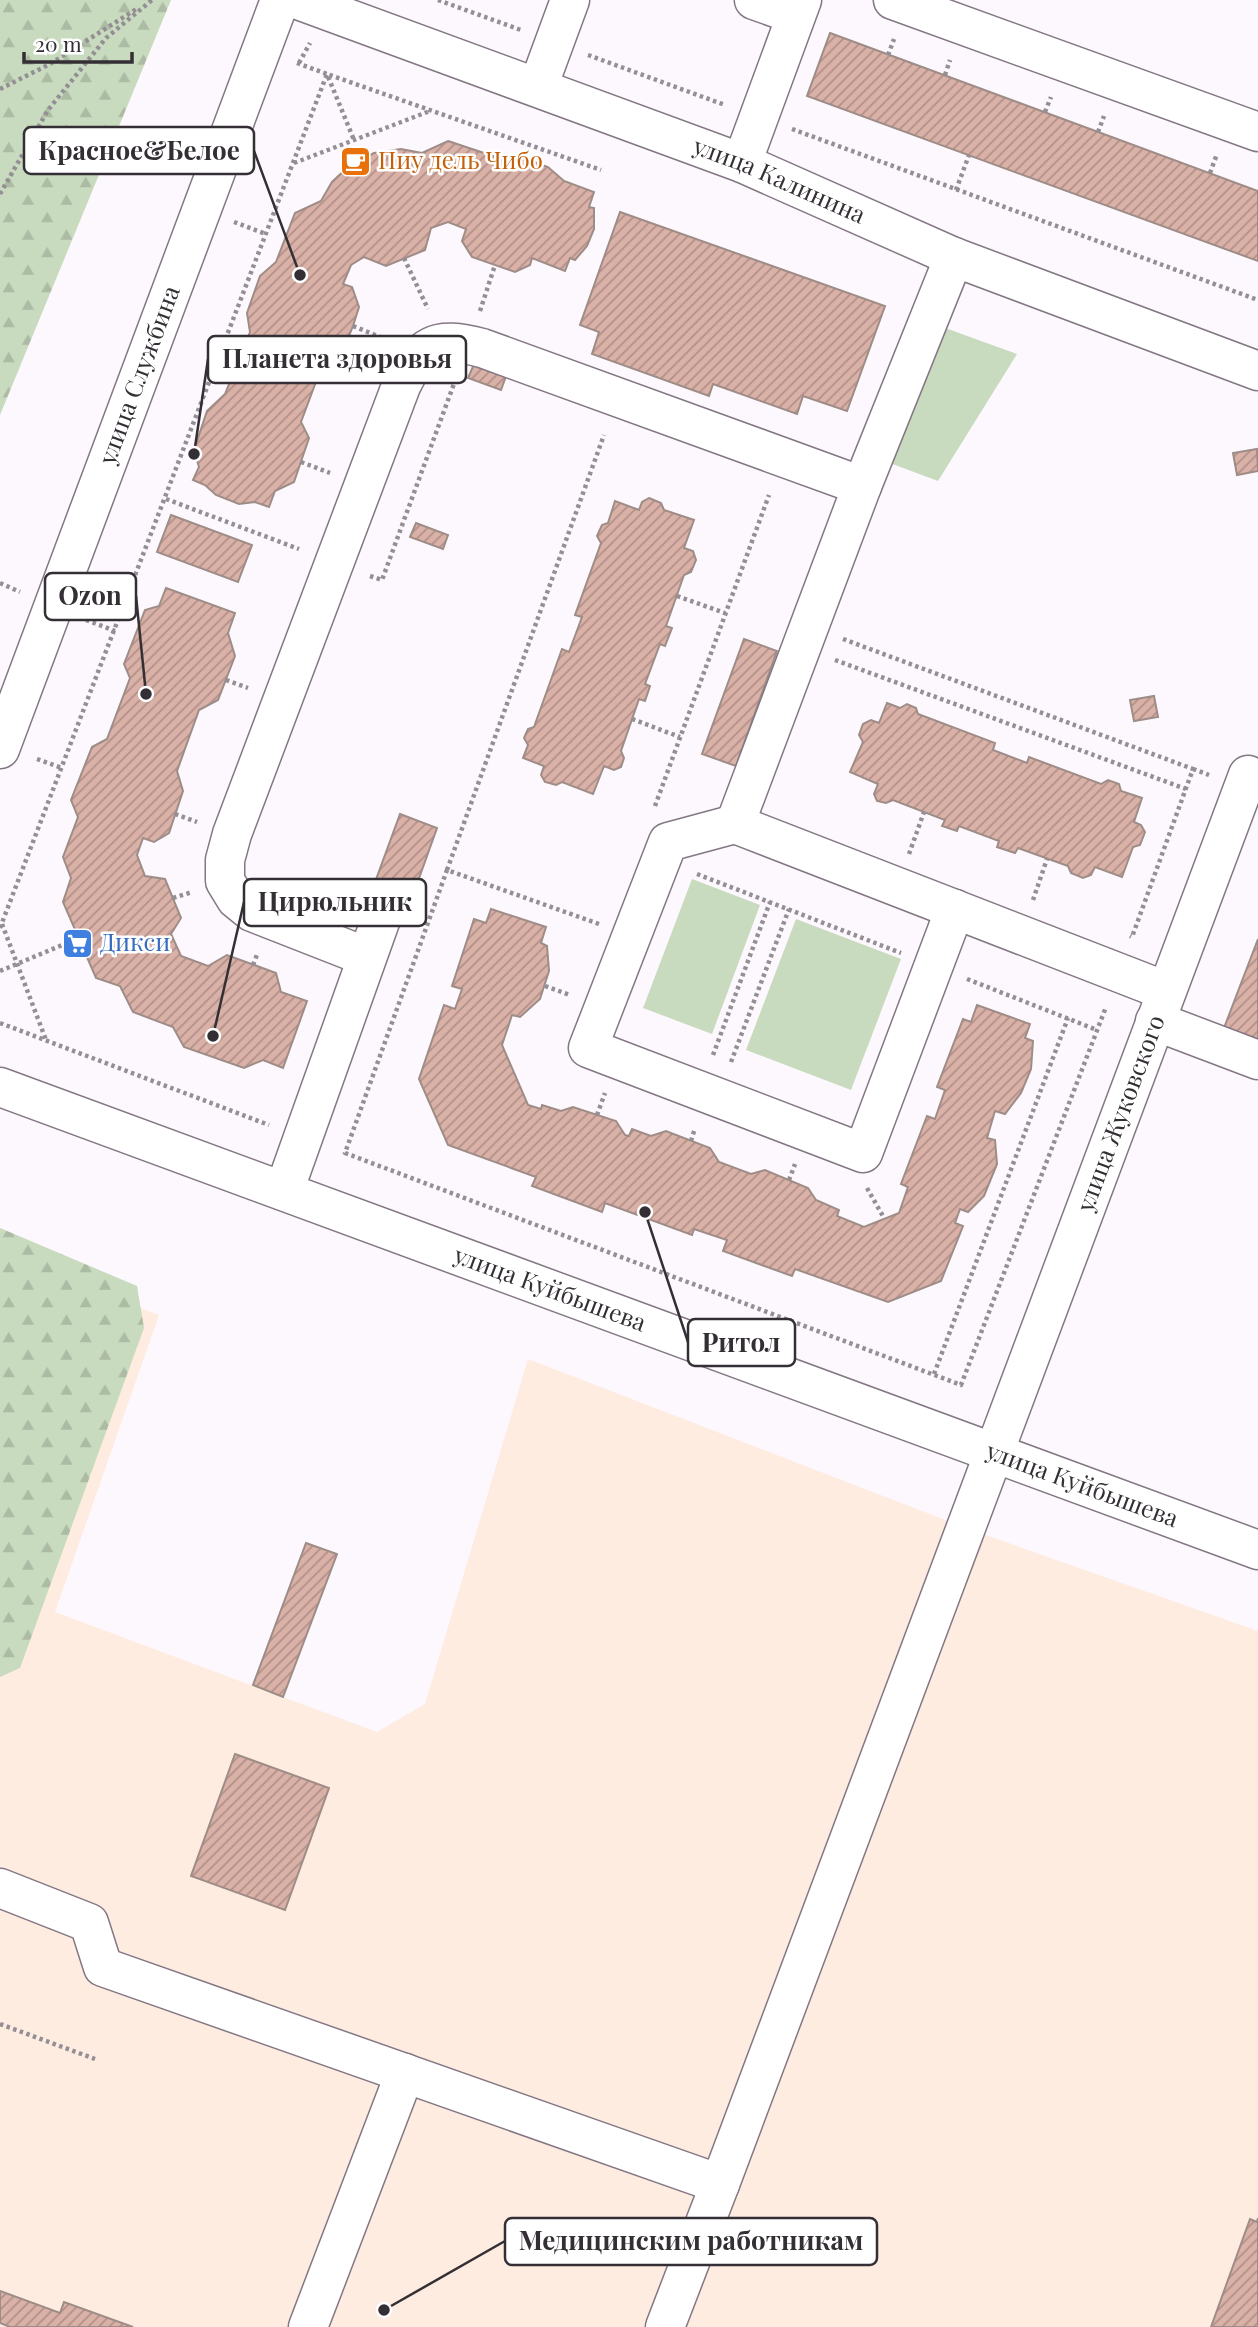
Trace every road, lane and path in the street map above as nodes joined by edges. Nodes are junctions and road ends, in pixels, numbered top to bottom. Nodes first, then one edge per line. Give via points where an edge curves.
1 (152, 0) edge
2 (280, 0) edge
3 (298, 0) edge
4 (438, 0) edge
5 (570, 0) edge
6 (754, 0) edge
7 (893, 0) edge
8 (799, 8) edge
9 (554, 42) junction
10 (299, 64) dead end
11 (327, 74) junction
12 (538, 88) junction
13 (0, 89) edge
14 (432, 111) junction
15 (758, 117) junction
16 (1258, 132) edge
17 (354, 140) junction
18 (969, 155) dead end
19 (743, 163) junction
20 (293, 164) junction
21 (601, 170) dead end
22 (956, 190) junction
23 (0, 194) edge
24 (237, 223) dead end
25 (267, 234) junction
26 (954, 257) junction
27 (404, 258) dead end
28 (1258, 300) edge
29 (443, 342) junction
30 (1258, 370) edge
31 (467, 386) dead end
32 (592, 431) dead end
33 (604, 435) junction
34 (617, 440) dead end
35 (862, 486) junction
36 (166, 499) junction
37 (782, 500) dead end
38 (335, 562) junction
39 (677, 596) dead end
40 (725, 613) junction
41 (840, 638) dead end
42 (835, 648) dead end
43 (632, 719) dead end
44 (680, 737) junction
45 (0, 750) edge
46 (1248, 775) dead end
47 (1186, 789) junction
48 (925, 812) dead end
49 (652, 813) dead end
50 (734, 824) junction
51 (896, 850) dead end
52 (909, 855) junction
53 (921, 859) dead end
54 (1047, 859) dead end
55 (661, 860) junction
56 (447, 870) junction
57 (387, 902) dead end
58 (770, 902) junction
59 (1045, 905) dead end
60 (789, 909) junction
61 (955, 909) junction
62 (1, 926) edge
63 (1120, 932) dead end
64 (632, 935) junction
65 (1132, 937) junction
66 (79, 938) dead end
67 (367, 957) junction
68 (17, 964) junction
69 (934, 966) junction
70 (0, 971) edge
71 (1118, 973) junction
72 (1160, 1006) junction
73 (1068, 1018) junction
74 (0, 1023) edge
75 (1097, 1030) junction
76 (46, 1041) junction
77 (1258, 1060) edge
78 (0, 1087) edge
79 (709, 1094) junction
80 (303, 1137) junction
81 (345, 1153) junction
82 (284, 1191) junction
83 (934, 1374) junction
84 (993, 1452) junction
85 (1258, 1550) edge
86 (0, 1888) edge
87 (0, 2024) edge
88 (94, 2059) dead end
89 (405, 2073) junction
90 (720, 2184) junction
91 (308, 2327) edge
92 (665, 2327) edge

1 - 13 path via 50,64
1 - 23 path via 106,38 48,110
2 - 45 street, улица Службина
3 - 12 street, улица Калинина
4 - 9 path
5 - 9 street
6 - 8 street
7 - 16 street
8 - 15 street
9 - 12 street
9 - 15 path
10 - 11 path
11 - 14 path
11 - 17 path
11 - 20 path
12 - 19 street, улица Калинина
14 - 17 path
14 - 21 path
15 - 19 street
15 - 22 path
17 - 20 path
18 - 22 path
19 - 26 street, улица Калинина
20 - 25 path
22 - 28 path
24 - 25 path
25 - 36 path
26 - 30 street, улица Калинина
26 - 35 street
27 - 29 path
29 - 35 street via 482,348
29 - 38 street via 424,350 401,386
31 - 38 path via 455,381 382,580
32 - 33 path
33 - 34 path
33 - 56 path
35 - 50 street
36 - 38 path
36 - 62 path
37 - 40 path via 769,495
38 - 67 street via 232,834 225,881 236,899 252,912
39 - 40 path
40 - 44 path
41 - 47 path via 1193,769
42 - 47 path via 831,659
43 - 44 path
44 - 49 path
46 - 72 street, улица Жуковского
47 - 65 path
48 - 52 path
50 - 55 street via 668,842
50 - 61 street
51 - 52 path
52 - 53 path
54 - 59 path via 1032,900
55 - 58 path
55 - 64 street
56 - 64 path
56 - 81 path
57 - 67 street
58 - 60 path
58 - 79 path
60 - 69 path
60 - 79 path
61 - 69 street
61 - 71 street
62 - 68 path
63 - 65 path
64 - 79 street via 588,1048
65 - 71 path
66 - 68 path
67 - 80 street
68 - 70 path
68 - 76 path
69 - 73 path
69 - 79 street via 863,1153
71 - 72 street
71 - 75 path
72 - 77 street
72 - 84 street, улица Жуковского
73 - 75 path
73 - 83 path
74 - 76 path
75 - 83 path via 961,1385
76 - 80 path
78 - 82 street, улица Куйбышева
80 - 81 path
80 - 82 street
81 - 83 path
82 - 84 street, улица Куйбышева
84 - 85 street, улица Куйбышева
84 - 90 street, улица Жуковского
86 - 89 street via 89,1923 103,1967
87 - 88 path
89 - 90 street
89 - 91 street
90 - 92 street, улица Жуковского

